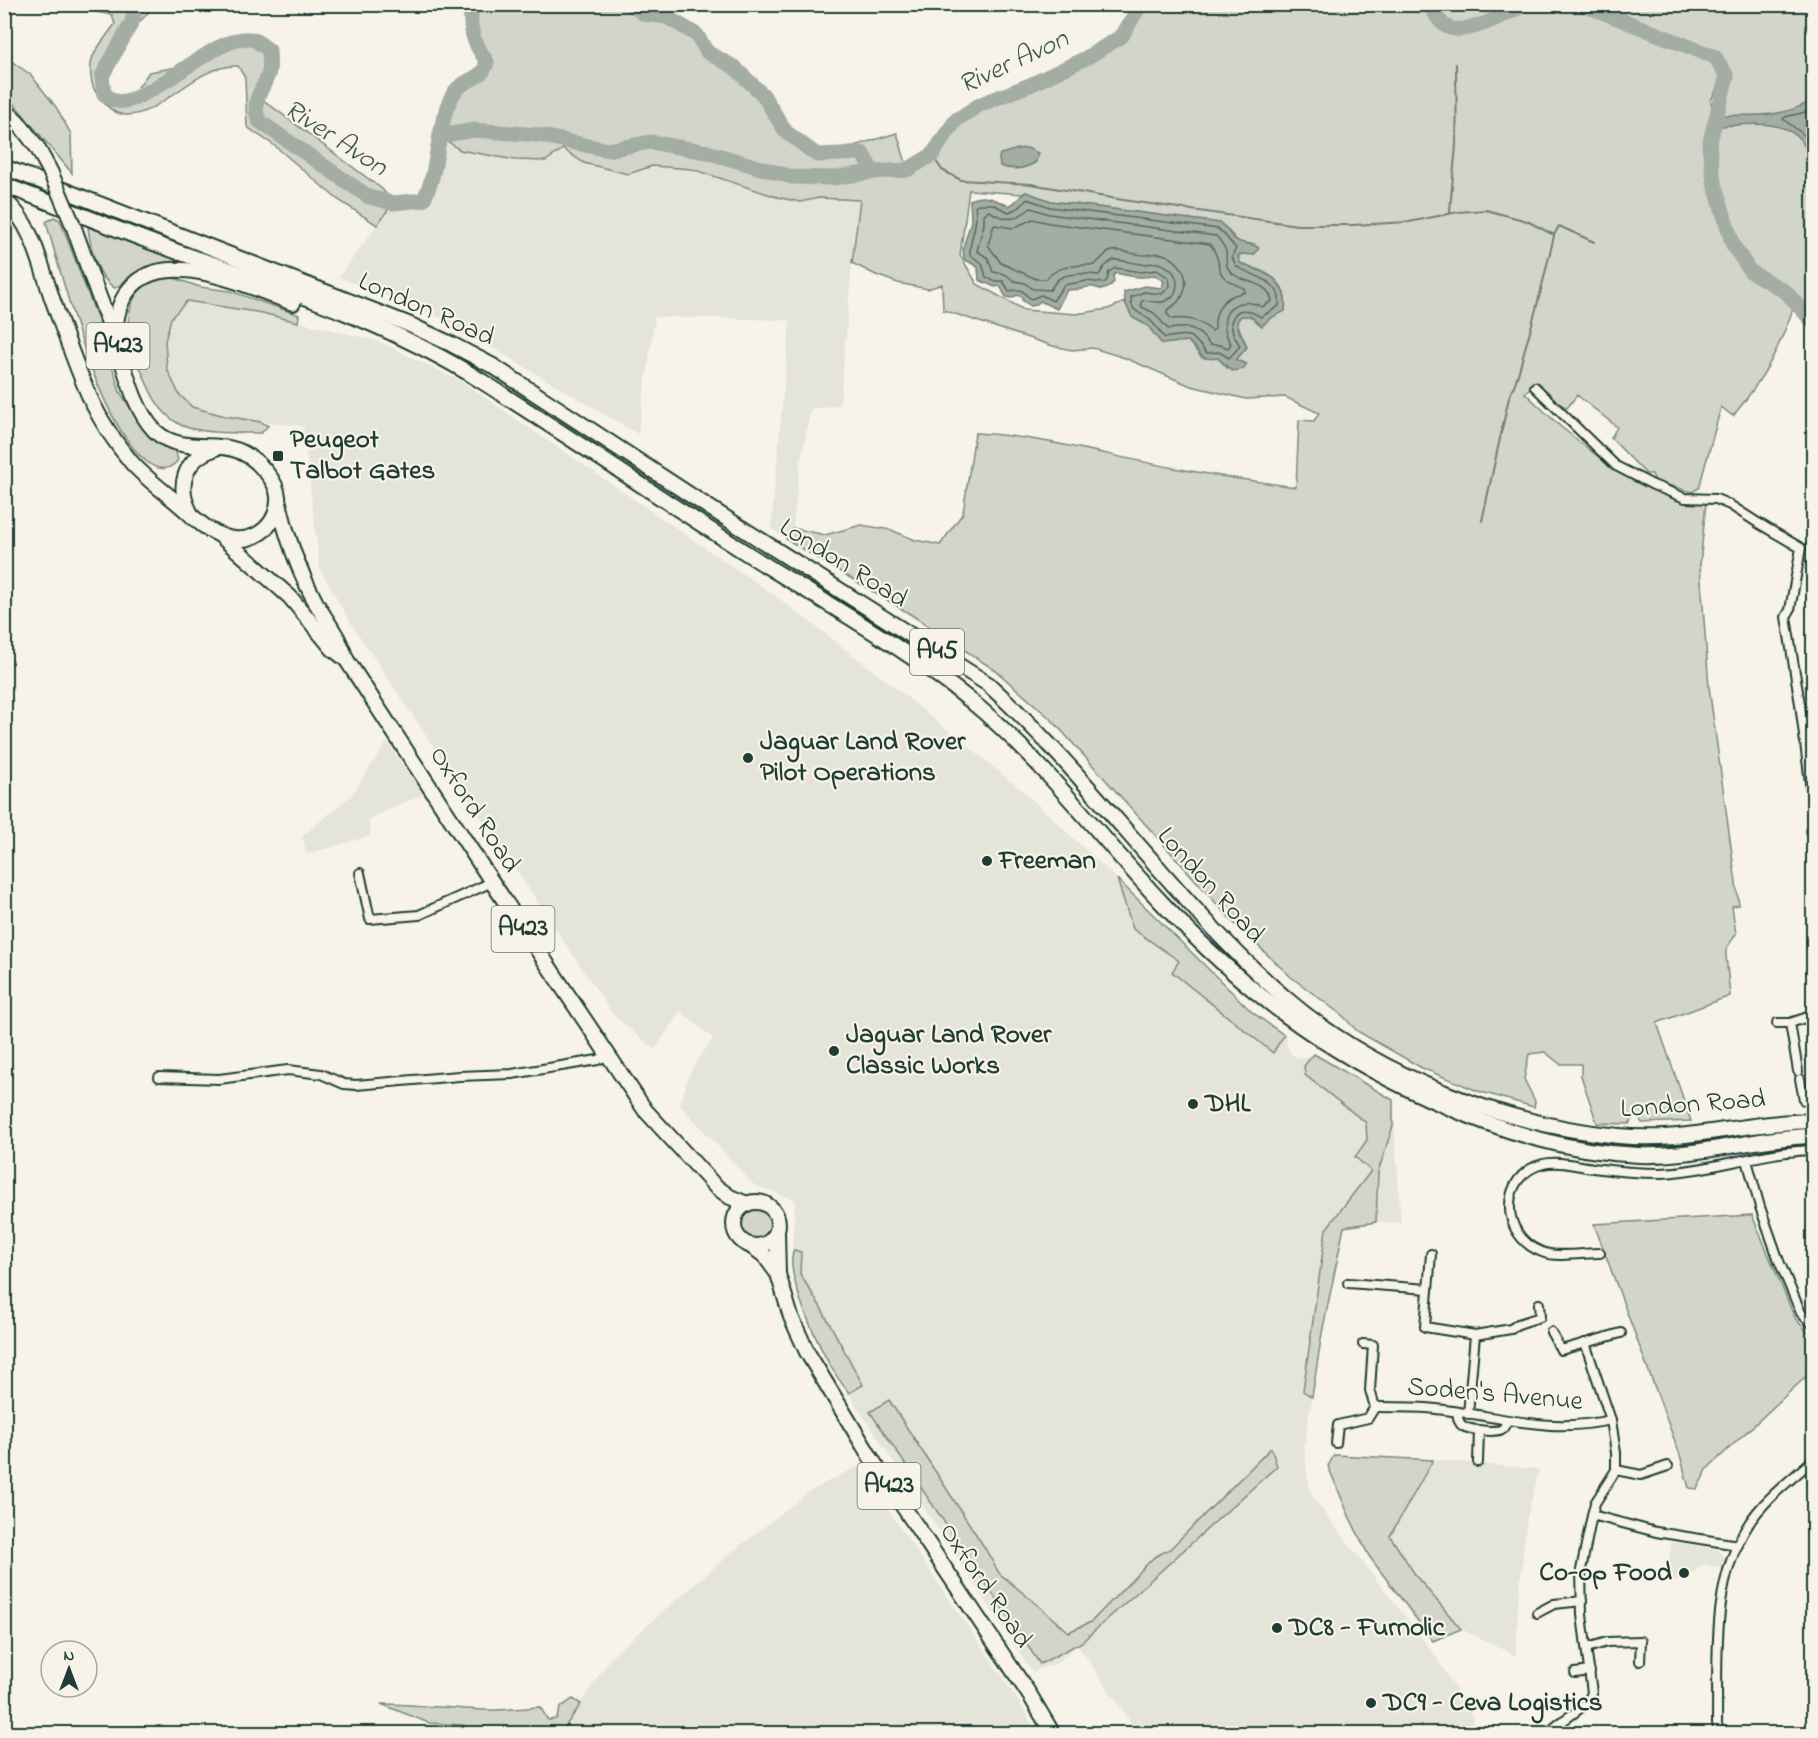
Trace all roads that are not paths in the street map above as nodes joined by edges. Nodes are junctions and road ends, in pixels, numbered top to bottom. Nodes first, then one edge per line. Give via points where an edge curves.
1 (4, 109) edge
2 (4, 167) edge
3 (4, 185) edge
4 (4, 200) edge
5 (356, 318) junction
6 (114, 336) junction
7 (1534, 387) dead end
8 (217, 448) junction
9 (278, 498) junction
10 (193, 516) junction
11 (220, 536) junction
12 (346, 659) junction
13 (1814, 814) edge
14 (360, 873) dead end
15 (492, 882) junction
16 (1814, 1015) edge
17 (1777, 1023) dead end
18 (1790, 1023) junction
19 (608, 1055) junction
20 (159, 1077) dead end
21 (1804, 1100) dead end
22 (1814, 1121) edge
23 (1814, 1136) edge
24 (1814, 1150) edge
25 (1747, 1160) junction
26 (716, 1186) junction
27 (747, 1204) junction
28 (734, 1225) junction
29 (777, 1232) junction
30 (751, 1246) junction
31 (1600, 1253) dead end
32 (1431, 1254) dead end
33 (778, 1274) junction
34 (1348, 1283) dead end
35 (1428, 1289) junction
36 (1539, 1304) dead end
37 (1814, 1326) edge
38 (1551, 1332) dead end
39 (1621, 1333) dead end
40 (1475, 1335) junction
41 (1585, 1343) junction
42 (1363, 1344) dead end
43 (1375, 1407) junction
44 (1457, 1412) junction
45 (1468, 1414) junction
46 (1611, 1420) junction
47 (1507, 1421) junction
48 (1479, 1430) junction
49 (1336, 1443) dead end
50 (1814, 1459) edge
51 (1478, 1462) dead end
52 (1668, 1466) dead end
53 (1616, 1470) junction
54 (1592, 1515) junction
55 (1738, 1545) junction
56 (1582, 1601) junction
57 (1537, 1612) dead end
58 (1587, 1648) junction
59 (1640, 1661) dead end
60 (1590, 1671) junction
61 (1575, 1673) dead end
62 (1053, 1734) edge
63 (1548, 1734) edge
64 (1719, 1734) edge

1 - 6 highway, A423, bridge via 37,147 50,171
2 - 22 highway, London Road / A45 via 408,324 493,366 988,684 1059,753 1213,929 1253,969 1315,1021 1391,1069 1499,1113 1621,1136 1680,1136
3 - 5 highway, London Road / A45
4 - 10 highway, A423 via 28,230 89,393 109,431 132,464
5 - 6 highway via 324,313 203,272 174,269 153,273 132,287 123,299
5 - 23 highway, London Road / A45 via 454,363 954,688 1039,765 1198,941 1269,1004 1346,1057 1494,1126 1533,1139 1573,1146 1640,1155 1683,1154
6 - 8 highway, A423 via 133,393 156,431 187,445
7 - 13 street via 1616,466 1685,498 1716,499 1730,504 1801,548 1786,617
8 - 9 highway via 230,448 260,465 272,479
8 - 10 highway via 200,455 184,478 183,496
9 - 11 highway via 273,519 259,534 242,539
9 - 12 highway, Oxford Road / A423 via 301,573 342,644
10 - 11 highway
11 - 12 highway, Oxford Road / A423 via 290,597
12 - 15 highway, Oxford Road / A423
14 - 15 street via 370,919 419,915
15 - 19 highway, Oxford Road / A423
16 - 18 street
17 - 18 street
18 - 21 street
19 - 20 street via 512,1074 356,1085 321,1074 288,1071 219,1079
19 - 26 highway, Oxford Road / A423 via 645,1110
24 - 25 street
25 - 31 street via 1662,1173 1550,1163 1536,1167 1520,1179 1512,1193 1510,1212 1521,1240 1548,1254
25 - 37 street via 1779,1261 1801,1313
26 - 27 highway, Oxford Road / A423
26 - 28 highway, Oxford Road / A423
27 - 28 highway via 737,1213
27 - 29 highway via 760,1203 772,1209 778,1222
28 - 30 highway via 739,1239
29 - 30 highway via 768,1243
29 - 33 highway, Oxford Road / A423
30 - 33 highway, Oxford Road / A423 via 764,1255
32 - 35 street
33 - 62 highway, Oxford Road / A423 via 807,1352 874,1463
34 - 35 street
35 - 40 street via 1425,1327
36 - 40 street via 1540,1317 1511,1329
38 - 41 street via 1561,1350
39 - 41 street
40 - 45 street
41 - 46 street
42 - 43 street, Soden's Avenue via 1373,1346 1370,1390
43 - 44 street, Soden's Avenue
43 - 49 street, Soden's Avenue via 1368,1418 1338,1425
44 - 45 street, Soden's Avenue
44 - 48 street via 1464,1427
45 - 47 street, Soden's Avenue
46 - 47 street, Soden's Avenue via 1590,1425 1546,1426
46 - 53 street
47 - 48 street via 1498,1431
48 - 51 street
50 - 55 street via 1768,1500
52 - 53 street via 1641,1474
53 - 54 street
54 - 55 street via 1656,1532
54 - 56 street via 1581,1570
55 - 64 street via 1721,1600
56 - 57 street via 1554,1604
56 - 58 street
58 - 59 street via 1606,1642 1641,1641
58 - 60 street
60 - 61 street
60 - 63 street via 1589,1699

